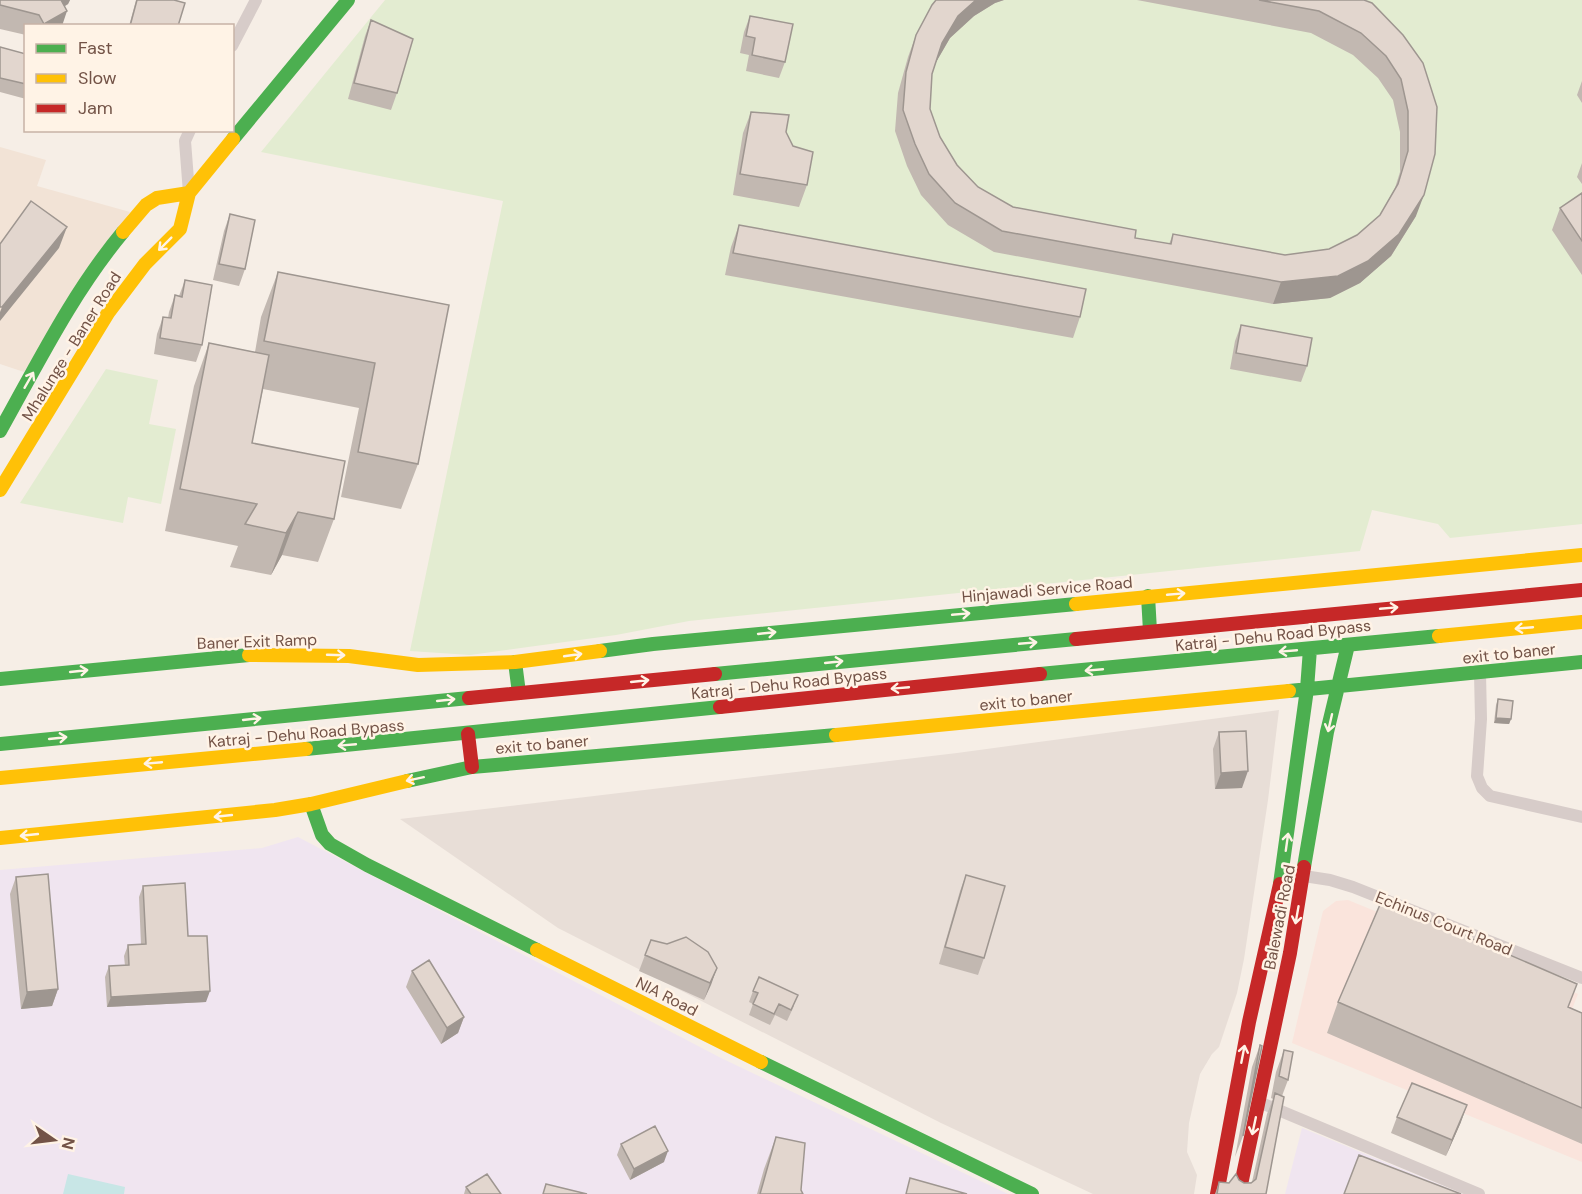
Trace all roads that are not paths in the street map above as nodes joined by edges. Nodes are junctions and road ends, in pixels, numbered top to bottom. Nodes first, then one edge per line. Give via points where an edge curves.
1 (256, 0) edge
2 (348, 0) edge
3 (234, 42) edge
4 (189, 132) edge
5 (189, 193) junction
6 (15, 431) edge
7 (0, 490) edge
8 (1582, 555) edge
9 (1582, 590) edge
10 (1148, 596) junction
11 (1582, 622) edge
12 (1150, 631) junction
13 (1348, 645) junction
14 (1310, 649) junction
15 (515, 662) junction
16 (1582, 662) edge
17 (1480, 673) junction
18 (0, 679) edge
19 (1339, 686) junction
20 (1307, 689) junction
21 (519, 693) junction
22 (468, 734) junction
23 (0, 744) edge
24 (472, 767) junction
25 (0, 778) edge
26 (311, 804) junction
27 (1582, 817) edge
28 (0, 838) edge
29 (1304, 876) junction
30 (1582, 978) edge
31 (1259, 1102) junction
32 (1032, 1194) edge
33 (1217, 1194) edge
34 (1239, 1194) edge
35 (1479, 1194) edge

1 - 3 street
2 - 5 main road, Mhalunge - Baner Road
4 - 5 street via 185,141
5 -> 6 main road, Mhalunge - Baner Road via 180,229 145,264
6 -> 5 main road, Mhalunge - Baner Road via 83,285 104,256 146,205 157,198
6 - 7 main road, Mhalunge - Baner Road
10 -> 8 main road, Hinjawadi Service Road
12 -> 9 main road, Katraj - Dehu Road Bypass
10 - 12 main road
15 -> 10 main road, Hinjawadi Service Road via 653,644
11 -> 13 main road, Katraj - Dehu Road Bypass
21 -> 12 main road, Katraj - Dehu Road Bypass
13 - 14 main road, Katraj - Dehu Road Bypass
13 - 19 main road, Balewadi Road
14 - 20 main road, Balewadi Road
14 -> 22 main road, Katraj - Dehu Road Bypass
18 -> 15 main road, Baner Exit Ramp via 247,655 349,656 418,665
15 - 21 main road
16 - 17 main road, exit to baner
17 - 19 main road, exit to baner
17 - 27 street via 1477,776 1482,788 1490,796
19 - 20 main road, exit to baner
19 -> 29 main road, Balewadi Road
20 - 24 main road, exit to baner
33 -> 20 main road, Balewadi Road via 1282,874
23 -> 21 main road, Katraj - Dehu Road Bypass
22 - 24 main road
22 -> 25 main road, Katraj - Dehu Road Bypass
24 -> 26 main road
26 -> 28 main road
26 - 32 main road, NIA Road via 322,835 330,844 367,865
29 - 30 street, Echinus Court Road via 1353,887
29 -> 31 main road, Balewadi Road
31 -> 34 main road, Balewadi Road
31 - 35 street

